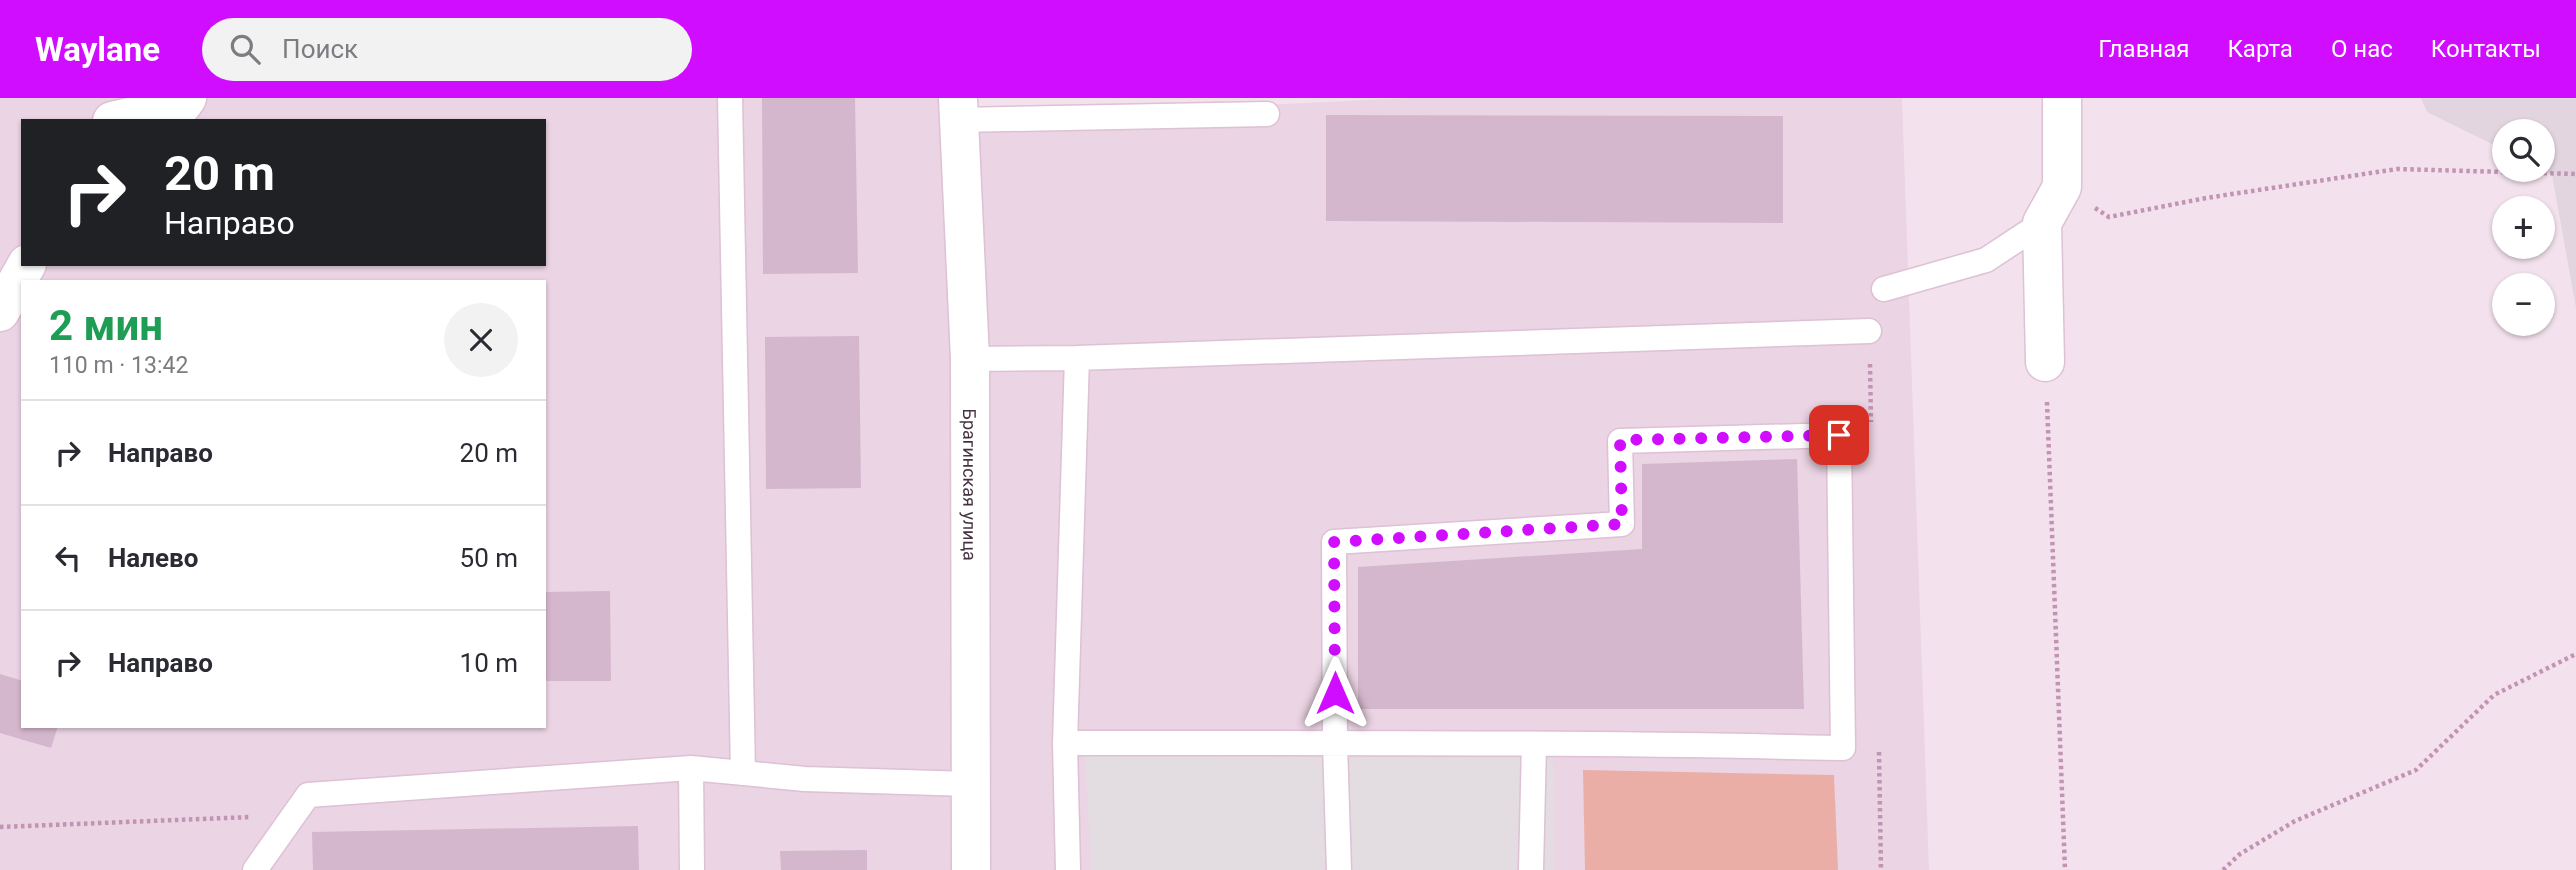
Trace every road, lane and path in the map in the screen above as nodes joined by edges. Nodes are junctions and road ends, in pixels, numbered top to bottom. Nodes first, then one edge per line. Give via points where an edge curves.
1 (187, 98) edge
2 (730, 98) edge
3 (2062, 98) edge
4 (958, 109) edge
5 (1266, 114) dead end
6 (121, 119) edge
7 (2576, 174) edge
8 (2062, 187) junction
9 (2042, 223) junction
10 (26, 266) edge
11 (1884, 289) dead end
12 (0, 312) edge
13 (1869, 331) dead end
14 (1077, 358) junction
15 (970, 359) junction
16 (2045, 362) joint
17 (2576, 654) edge
18 (1065, 743) junction
19 (1335, 744) junction
20 (1534, 744) junction
21 (691, 768) junction
22 (744, 773) junction
23 (970, 785) junction
24 (294, 815) junction
25 (0, 827) edge
26 (255, 870) edge
27 (692, 870) edge
28 (971, 870) edge
29 (1068, 870) edge
30 (1339, 870) edge
31 (1531, 870) edge
32 (2065, 870) edge
33 (2223, 870) edge

1 - 6 street via 182,105
2 - 22 lane
3 - 8 street
4 - 5 lane
4 - 15 street, Брагинская улица
7 - 8 path via 2397,169 2109,217
8 - 9 street
9 - 11 lane via 1986,260
9 - 16 street
10 - 12 street
13 - 14 lane
14 - 15 lane
14 - 18 lane
15 - 23 street, Брагинская улица
16 - 32 path
17 - 33 path via 2494,695 2416,770 2295,821 2240,854
18 - 19 lane
18 - 29 lane
19 - 20 lane
19 - 20 lane via 1334,542 1622,524 1620,440 1839,435 1843,748
19 - 30 lane
20 - 31 lane
21 - 22 lane
21 - 24 lane via 308,795
21 - 27 lane
22 - 23 lane
23 - 28 street, Брагинская улица
24 - 25 path
24 - 26 lane

